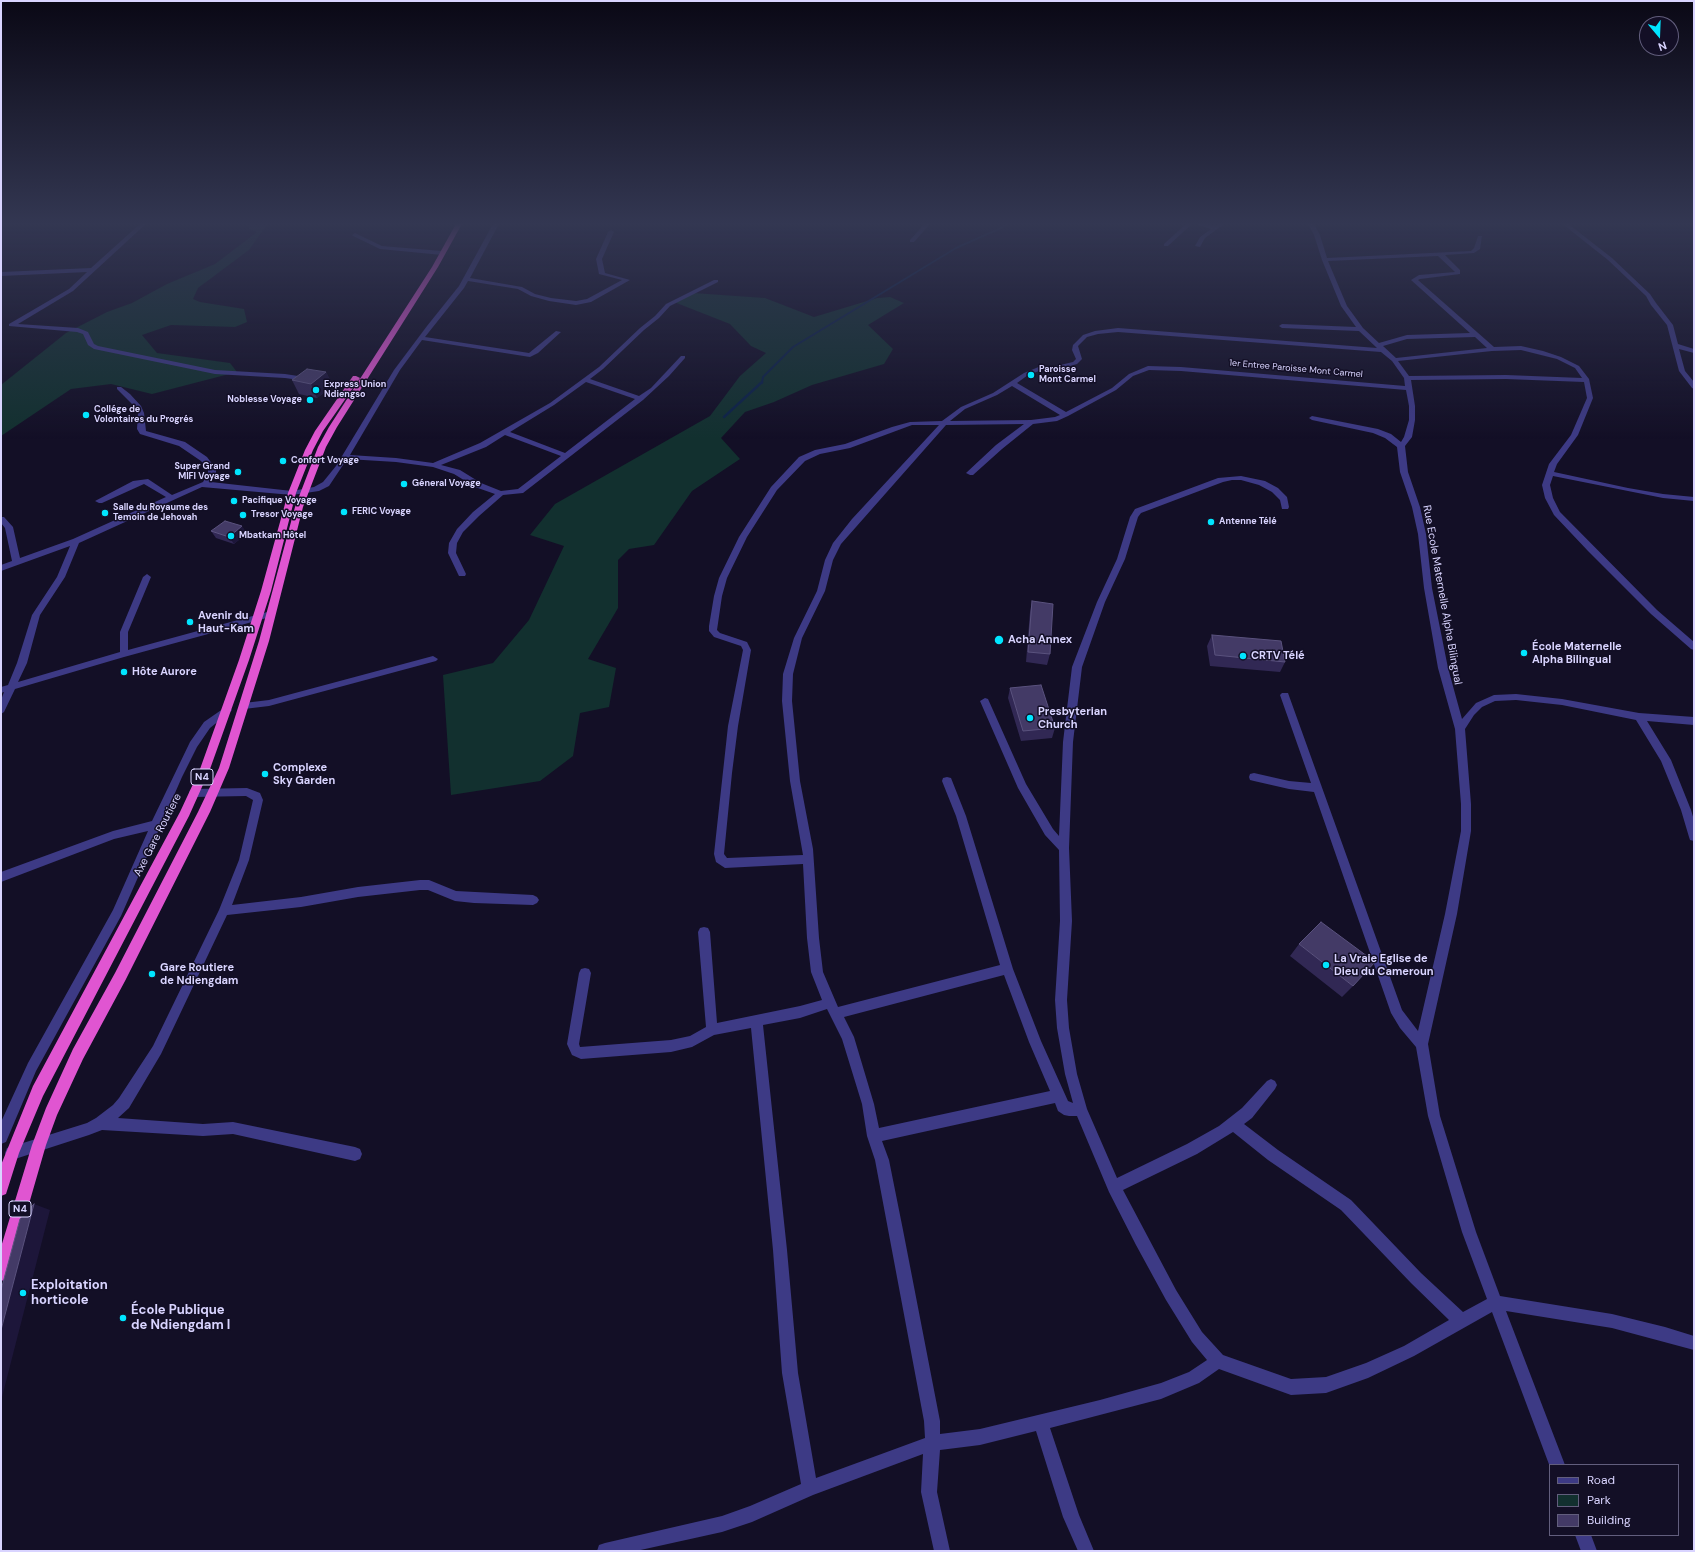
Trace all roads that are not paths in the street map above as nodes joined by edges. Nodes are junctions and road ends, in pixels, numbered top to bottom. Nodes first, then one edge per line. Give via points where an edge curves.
1 (63, 294) edge
2 (412, 294) edge
3 (454, 294) edge
4 (533, 294) edge
5 (599, 294) edge
6 (689, 294) edge
7 (1339, 294) edge
8 (1432, 294) edge
9 (1647, 294) edge
10 (1282, 326) dead end
11 (1361, 329) junction
12 (558, 332) dead end
13 (1475, 335) junction
14 (421, 338) junction
15 (1378, 345) junction
16 (1677, 346) junction
17 (1492, 349) junction
18 (1384, 350) junction
19 (1694, 351) edge
20 (683, 357) dead end
21 (1394, 360) junction
22 (1406, 378) junction
23 (585, 380) junction
24 (1587, 380) junction
25 (1012, 383) junction
26 (354, 386) junction
27 (1694, 387) edge
28 (119, 388) dead end
29 (1409, 388) junction
30 (641, 399) junction
31 (339, 408) junction
32 (1066, 414) junction
33 (1312, 418) dead end
34 (946, 422) junction
35 (1031, 422) junction
36 (506, 433) junction
37 (1401, 446) junction
38 (565, 455) junction
39 (344, 457) junction
40 (434, 465) junction
41 (1550, 472) junction
42 (970, 473) dead end
43 (206, 484) junction
44 (304, 491) junction
45 (292, 493) junction
46 (501, 493) junction
47 (171, 497) junction
48 (1693, 500) edge
49 (99, 501) dead end
50 (1285, 507) dead end
51 (1, 519) edge
52 (76, 540) junction
53 (17, 563) junction
54 (1, 568) edge
55 (462, 574) dead end
56 (147, 578) dead end
57 (271, 614) junction
58 (257, 617) junction
59 (1694, 647) edge
60 (124, 654) junction
61 (433, 659) dead end
62 (12, 686) junction
63 (1, 690) edge
64 (1285, 695) dead end
65 (985, 701) dead end
66 (244, 706) junction
67 (1, 710) edge
68 (227, 710) junction
69 (1639, 717) junction
70 (1694, 721) edge
71 (1460, 729) junction
72 (1254, 777) dead end
73 (947, 781) dead end
74 (1317, 788) junction
75 (212, 792) junction
76 (194, 793) junction
77 (155, 825) junction
78 (1694, 836) edge
79 (1064, 848) junction
80 (809, 859) junction
81 (1, 877) edge
82 (533, 900) dead end
83 (224, 911) junction
84 (704, 932) dead end
85 (1007, 969) junction
86 (585, 973) dead end
87 (833, 1008) junction
88 (756, 1021) junction
89 (712, 1030) junction
90 (1422, 1044) junction
91 (78, 1054) junction
92 (57, 1056) junction
93 (1272, 1085) dead end
94 (1058, 1096) junction
95 (1081, 1109) junction
96 (101, 1123) junction
97 (1234, 1124) junction
98 (874, 1136) junction
99 (1, 1137) edge
100 (39, 1145) junction
101 (12, 1152) junction
102 (355, 1154) dead end
103 (1114, 1187) junction
104 (1, 1189) edge
105 (1, 1273) edge
106 (1495, 1302) junction
107 (1462, 1322) junction
108 (1694, 1344) edge
109 (1218, 1361) junction
110 (1041, 1422) junction
111 (933, 1443) junction
112 (1557, 1464) edge
113 (810, 1488) junction
114 (1583, 1536) edge
115 (605, 1551) edge
116 (942, 1551) edge
117 (1086, 1551) edge
118 (1589, 1551) edge

1 - 26 street via 11,325 78,330 86,333 91,345 96,348 209,371 285,376
2 - 26 highway, N4
3 - 14 street
4 - 5 street via 576,303 585,302
6 - 23 street via 668,305
7 - 11 street via 1344,306
8 - 13 street
9 - 16 street via 1670,325
10 - 11 street
11 - 15 street
12 - 14 street via 536,352 530,354
13 - 15 street via 1407,336
13 - 17 street
14 - 39 street via 397,370
15 - 18 street
16 - 19 street
16 - 27 street via 1682,371
17 - 21 street
17 - 24 street via 1522,348 1553,356 1577,367
18 - 21 street
18 - 25 street via 1118,330 1084,336 1075,346 1079,359 1075,363 1056,368 1041,368
20 - 30 street
21 - 22 street
22 - 24 street via 1506,377
22 - 29 street
23 - 30 street
23 - 36 street
24 - 41 street via 1590,398 1584,415
25 - 32 street
25 - 34 street via 952,414
26 - 31 highway, Axe Gare Routiere / N4
28 - 43 street via 138,406 143,432 182,444 204,459 212,469
29 - 32 street, 1er Entree Paroisse Mont Carmel via 1157,367 1141,370 1114,389
29 - 37 street via 1412,406 1410,429
30 - 38 street
31 - 44 highway, Axe Gare Routiere / N4
31 - 45 highway, Axe Gare Routiere / N4 via 319,431
32 - 35 street, 1er Entree Paroisse Mont Carmel via 1057,419
33 - 37 street via 1375,431 1388,436
34 - 35 street, 1er Entree Paroisse Mont Carmel
34 - 80 street via 855,520 837,543 829,560 821,591 798,638 788,674 787,701 795,782
34 - 80 street, 1er Entree Paroisse Mont Carmel via 912,423 802,459 774,489 743,537 723,578 714,631 718,635 744,644 748,650 731,742 720,859 725,863
35 - 42 street
36 - 38 street
36 - 40 street via 468,453
37 - 71 street, Rue Ecole Maternelle Alpha Bilingual via 1404,472 1422,534 1429,594 1443,668
38 - 46 street via 525,488
39 - 40 street
39 - 44 street via 326,484
40 - 46 street via 457,472 478,486
41 - 48 street via 1628,490
41 - 59 street via 1546,485 1557,513 1654,612
43 - 45 street
43 - 47 street
44 - 45 street
44 - 57 highway, Axe Gare Routiere / N4
45 - 58 highway, Axe Gare Routiere / N4
46 - 55 street via 466,525 453,543 452,553
47 - 49 street via 145,481
47 - 52 street
50 - 79 street via 1284,499 1275,490 1254,480 1232,478 1138,511 1134,517 1121,560 1101,602 1077,668 1068,742
51 - 53 street via 9,527
52 - 53 street
52 - 62 street via 61,577 36,615 22,663
53 - 54 street
56 - 60 street via 124,632
57 - 58 street
57 - 66 highway, Axe Gare Routiere / N4
58 - 60 street
58 - 68 highway, Axe Gare Routiere / N4
60 - 62 street
61 - 66 street via 269,703
62 - 63 street
62 - 67 street
64 - 74 street
65 - 79 street via 1022,785 1049,832
66 - 75 highway, Axe Gare Routiere / N4 via 224,768
68 - 76 highway, Axe Gare Routiere / N4
68 - 77 street via 207,725 194,745 176,777
69 - 70 street
69 - 71 street via 1562,702 1516,697 1494,698 1479,705
69 - 78 street via 1666,760
71 - 90 street, Rue Ecole Maternelle Alpha Bilingual via 1466,831 1452,914
72 - 74 street
73 - 85 street via 961,816
74 - 90 street via 1397,1013
75 - 76 street
75 - 83 street via 247,792 256,796 258,800 244,860
75 - 91 highway, Axe Gare Routiere / N4 via 120,977
76 - 92 highway, Axe Gare Routiere / N4
77 - 81 street via 113,835
77 - 99 street via 117,912 32,1067
79 - 95 street via 1066,921 1061,1000 1063,1028
80 - 87 street via 817,972
82 - 83 street via 455,896 420,885
83 - 96 street via 158,1050 124,1103
84 - 89 street
85 - 87 street
85 - 94 street
86 - 89 street via 573,1044 581,1053 671,1046 692,1041
87 - 88 street
87 - 98 street via 848,1037 868,1104
88 - 89 street
88 - 113 street via 790,1373
90 - 106 street via 1434,1116 1469,1232
91 - 92 highway
91 - 100 highway, Axe Gare Routiere / N4
92 - 101 highway, Axe Gare Routiere / N4 via 38,1091
93 - 97 street
94 - 95 street via 1066,1109
94 - 98 street
95 - 103 street
96 - 100 street
96 - 102 street via 203,1130 233,1128
97 - 103 street via 1192,1150
97 - 107 street via 1346,1205
98 - 111 street via 882,1160 896,1230 932,1421
100 - 101 street
100 - 105 highway, N4
101 - 104 highway, N4
103 - 109 street via 1171,1295 1197,1337
106 - 107 street
106 - 108 street via 1612,1321
106 - 112 street
107 - 109 street via 1409,1352 1326,1385 1291,1387
109 - 110 street via 1179,1385
110 - 111 street via 980,1437
110 - 117 street via 1071,1516
111 - 113 street
111 - 116 street via 929,1492
113 - 115 street via 752,1514 722,1524
114 - 118 street

